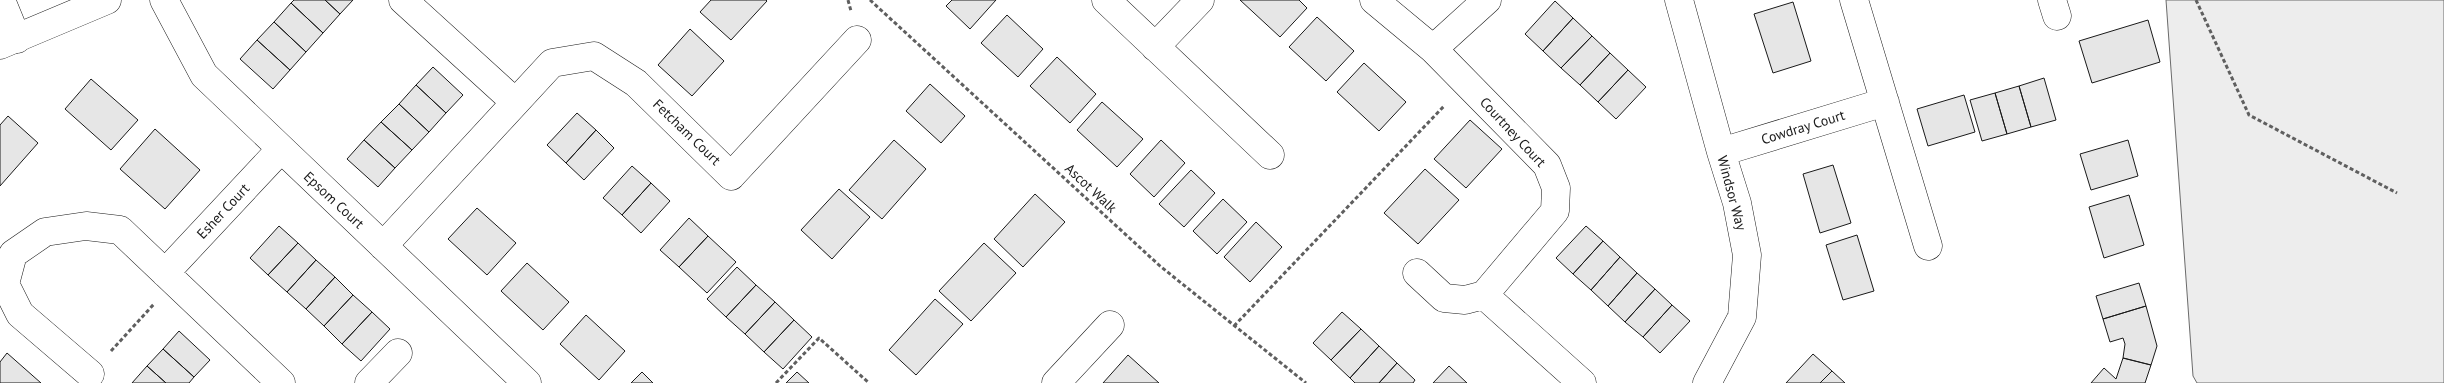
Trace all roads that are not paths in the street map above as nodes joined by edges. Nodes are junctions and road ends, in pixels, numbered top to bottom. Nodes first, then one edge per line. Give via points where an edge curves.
1 (1, 0) edge
2 (107, 0) edge
3 (164, 0) edge
4 (403, 0) edge
5 (1106, 0) edge
6 (1200, 0) edge
7 (1374, 0) edge
8 (1487, 0) edge
9 (1679, 0) edge
10 (1854, 0) edge
11 (857, 40) dead end
12 (8, 42) edge
13 (1155, 47) junction
14 (1433, 49) junction
15 (515, 102) junction
16 (1885, 102) junction
17 (281, 149) junction
18 (1721, 152) junction
19 (1270, 155) dead end
20 (383, 246) junction
21 (1928, 246) dead end
22 (1417, 273) dead end
23 (169, 277) junction
24 (1484, 295) junction
25 (1110, 325) dead end
26 (398, 353) dead end
27 (90, 374) road end
28 (281, 383) edge
29 (369, 383) edge
30 (527, 383) edge
31 (1056, 383) edge
32 (1582, 383) edge
33 (1707, 383) edge

1 - 12 street
2 - 12 street
3 - 17 street, Epsom Court via 204,75
4 - 15 street
5 - 13 street
6 - 13 street
7 - 14 street, Courtney Court
8 - 14 street
9 - 18 street, Windsor Way
10 - 16 street
11 - 15 street, Fetcham Court via 731,176 636,83 594,56 552,63
13 - 19 street
14 - 24 street, Courtney Court via 1546,165 1556,188 1555,211
15 - 20 street, Fetcham Court
16 - 18 street, Cowdray Court
16 - 21 street
17 - 20 street, Epsom Court
17 - 23 street, Esher Court
18 - 33 street, Windsor Way via 1738,203 1747,255 1742,317
20 - 30 street, Epsom Court
22 - 24 street via 1444,298 1464,300
23 - 27 street via 120,230 86,226 44,232 13,254 4,284 20,314
23 - 28 street
24 - 32 street
25 - 31 street
26 - 29 street

